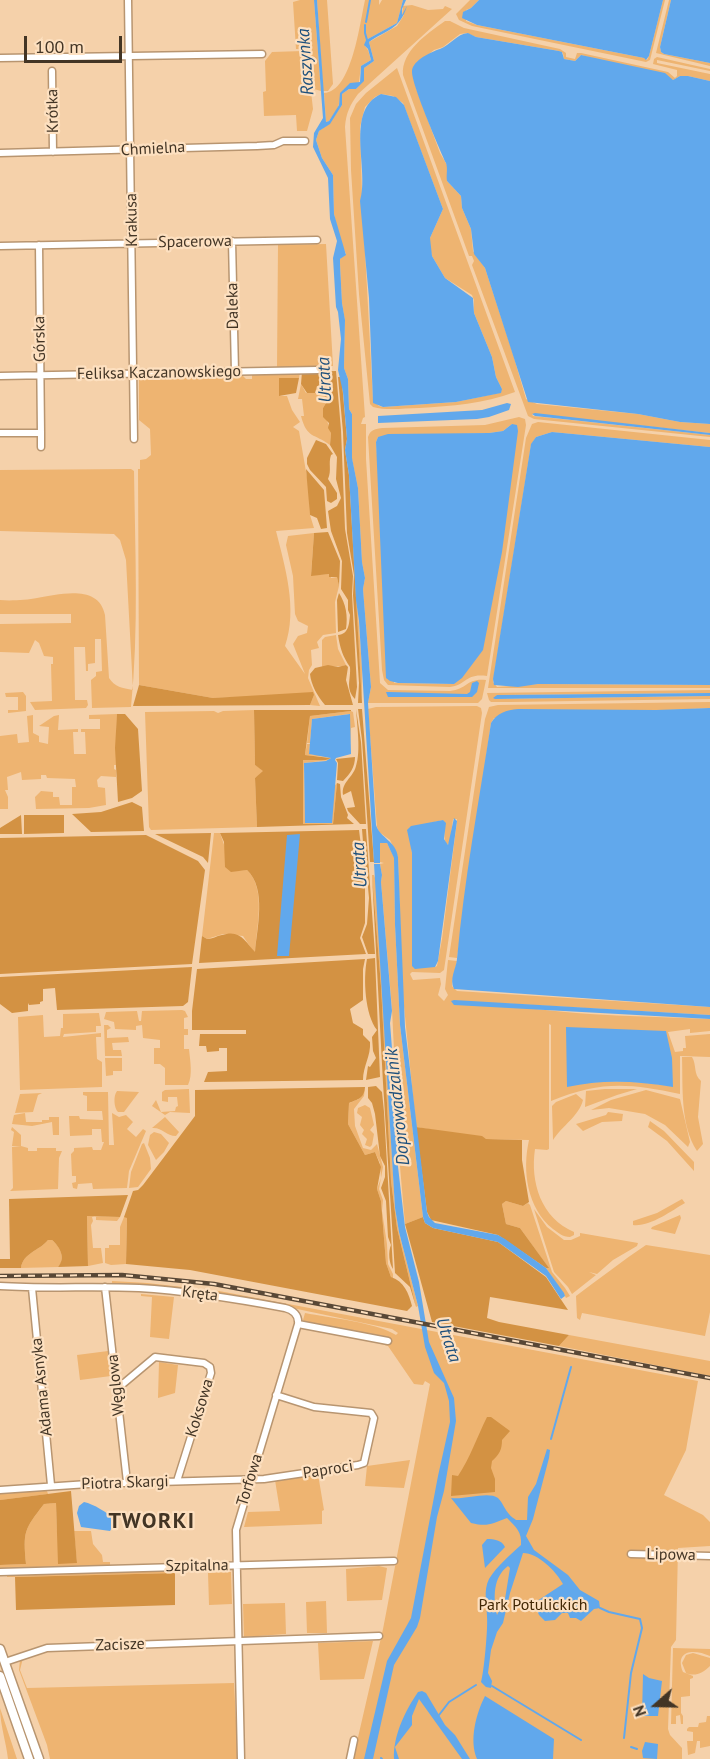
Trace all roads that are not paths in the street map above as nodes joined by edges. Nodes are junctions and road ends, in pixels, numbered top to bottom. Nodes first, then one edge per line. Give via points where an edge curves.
1 (128, 0) edge
2 (262, 54) dead end
3 (128, 56) junction
4 (0, 58) edge
5 (52, 71) dead end
6 (305, 141) dead end
7 (130, 150) junction
8 (53, 152) junction
9 (0, 153) edge
10 (317, 240) dead end
11 (232, 241) junction
12 (132, 242) junction
13 (39, 245) junction
14 (0, 246) edge
15 (318, 370) dead end
16 (235, 372) junction
17 (133, 373) junction
18 (41, 374) junction
19 (0, 376) edge
20 (41, 433) junction
21 (0, 434) edge
22 (135, 439) dead end
23 (41, 447) dead end
24 (0, 1287) edge
25 (105, 1287) junction
26 (32, 1288) junction
27 (298, 1324) junction
28 (388, 1341) dead end
29 (116, 1385) junction
30 (276, 1395) junction
31 (249, 1480) junction
32 (177, 1481) junction
33 (127, 1482) junction
34 (51, 1485) junction
35 (0, 1490) edge
36 (631, 1554) dead end
37 (710, 1556) edge
38 (394, 1561) dead end
39 (236, 1566) junction
40 (0, 1572) edge
41 (379, 1636) dead end
42 (237, 1642) junction
43 (0, 1649) edge
44 (4, 1662) junction
45 (0, 1676) edge
46 (354, 1740) dead end
47 (28, 1759) edge
48 (39, 1759) edge
49 (241, 1759) edge
50 (350, 1759) edge

1 - 3 street, Krakusa
2 - 3 street
3 - 4 street
3 - 7 street, Krakusa
5 - 8 street, Krótka
6 - 7 street, Chmielna
7 - 8 street, Chmielna
7 - 12 street, Krakusa
8 - 9 street, Chmielna
10 - 11 street, Spacerowa
11 - 12 street, Spacerowa
11 - 16 street, Daleka
12 - 13 street, Spacerowa
12 - 17 street, Krakusa
13 - 14 street, Spacerowa
13 - 18 street, Górska
15 - 16 street, Feliksa Kaczanowskiego
16 - 17 street, Feliksa Kaczanowskiego
17 - 18 street, Feliksa Kaczanowskiego
17 - 22 street, Krakusa
18 - 19 street, Feliksa Kaczanowskiego
18 - 20 street, Górska
20 - 21 street
20 - 23 street, Górska
24 - 26 street, Kręta
25 - 26 street, Kręta
25 - 27 street, Kręta via 174,1291 273,1306 293,1311
25 - 29 street, Węglowa
26 - 34 street, Adama Asnyka
27 - 28 street, Kręta
27 - 30 street, Torfowa
29 - 32 street, Koksowa via 124,1383 155,1357 210,1367
29 - 33 street, Węglowa
30 - 31 street, Torfowa
30 - 31 street, Paproci via 314,1407 372,1413 366,1459 358,1465
31 - 32 street, Piotra Skargi
31 - 39 street, Torfowa via 237,1524
32 - 33 street, Piotra Skargi
33 - 34 street, Piotra Skargi
34 - 35 street, Piotra Skargi
36 - 37 street, Lipowa
38 - 39 street, Szpitalna
39 - 40 street, Szpitalna
39 - 42 street, Torfowa
41 - 42 street
42 - 44 street, Zacisze via 47,1648
42 - 49 street, Torfowa
43 - 44 main road
44 - 48 main road
45 - 47 main road
46 - 50 street

